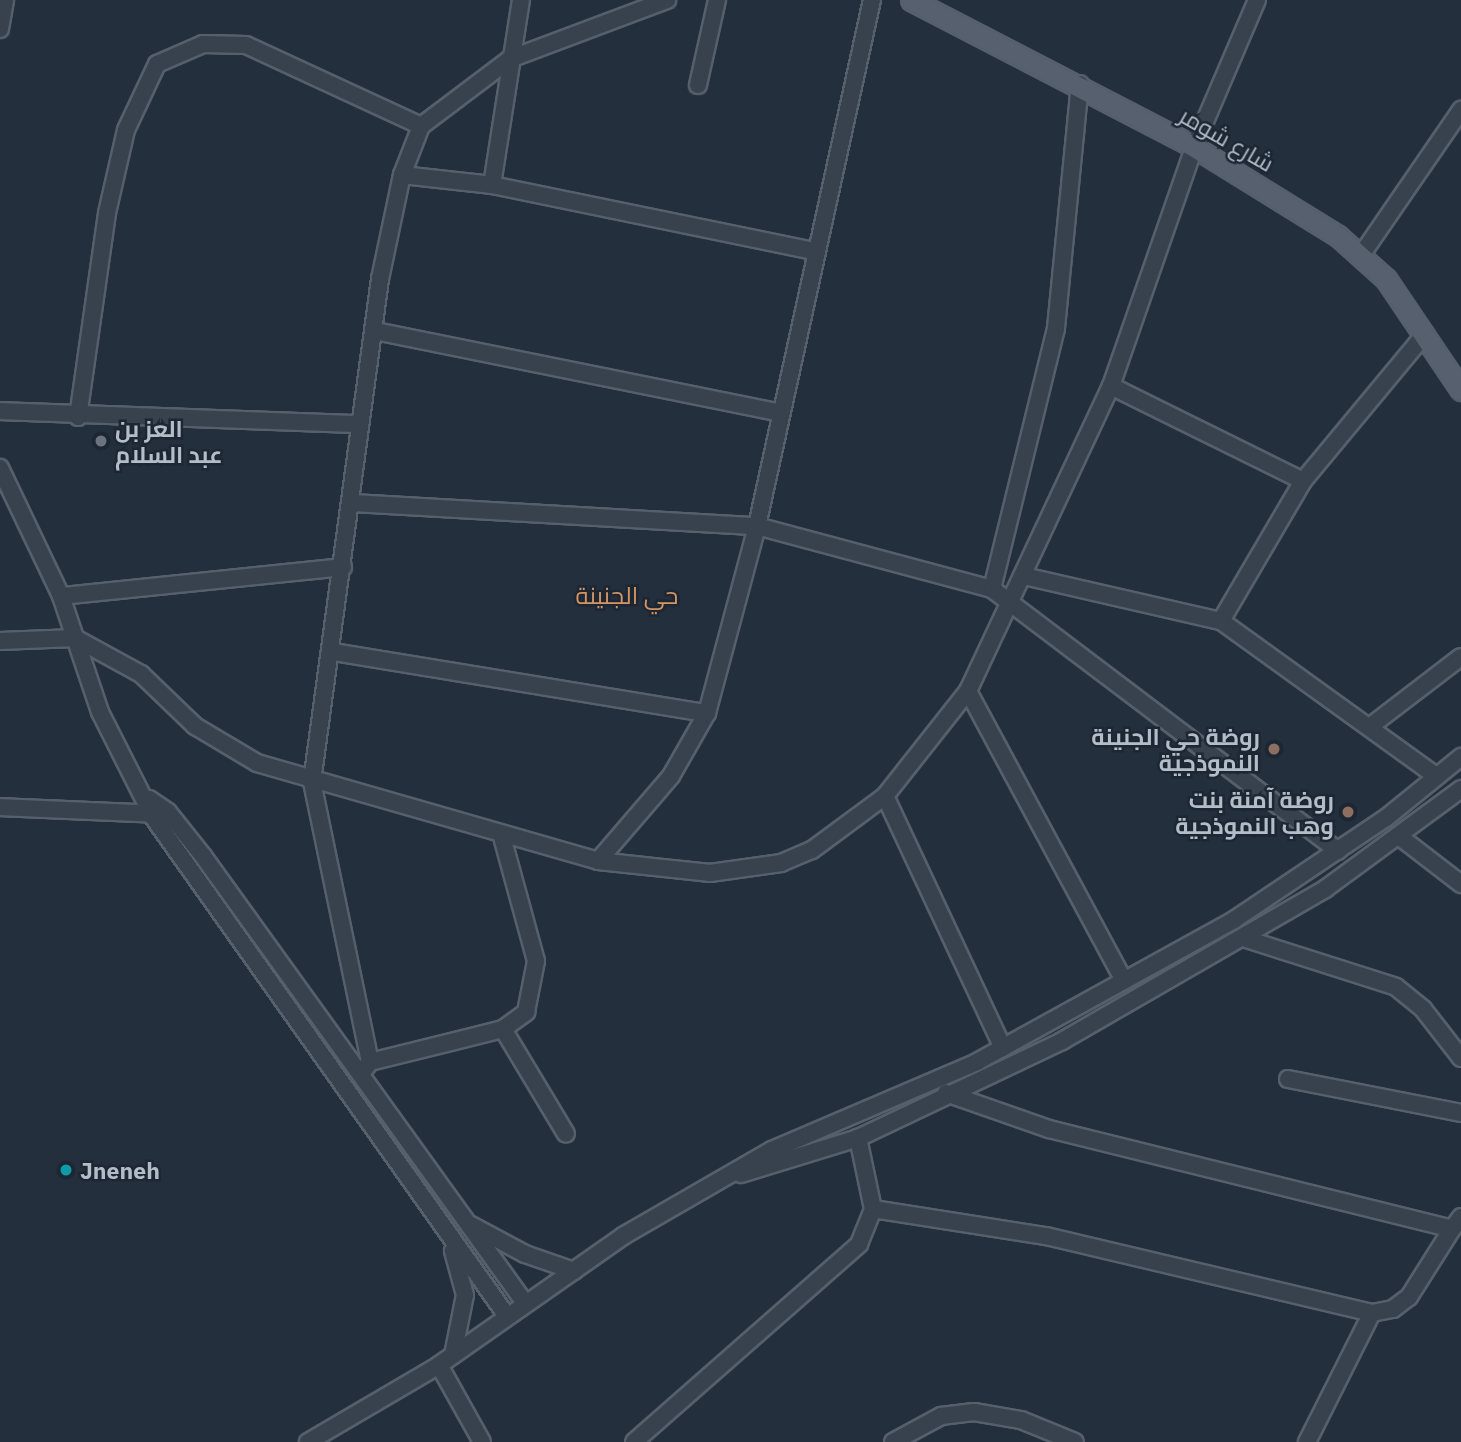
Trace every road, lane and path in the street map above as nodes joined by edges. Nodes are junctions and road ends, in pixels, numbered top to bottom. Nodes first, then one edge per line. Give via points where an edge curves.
1 (5, 0) edge
2 (521, 0) edge
3 (667, 0) edge
4 (717, 0) edge
5 (872, 0) edge
6 (912, 0) edge
7 (1257, 0) edge
8 (0, 29) edge
9 (510, 60) junction
10 (1080, 84) junction
11 (698, 85) dead end
12 (1461, 110) edge
13 (421, 127) junction
14 (1194, 147) junction
15 (402, 175) junction
16 (492, 185) junction
17 (814, 251) junction
18 (1362, 254) junction
19 (375, 331) junction
20 (1425, 334) junction
21 (1111, 386) junction
22 (1461, 390) edge
23 (0, 411) edge
24 (778, 412) junction
25 (78, 417) junction
26 (360, 424) junction
27 (0, 468) edge
28 (1303, 481) junction
29 (352, 503) junction
30 (757, 526) junction
31 (343, 567) junction
32 (1024, 576) junction
33 (992, 589) junction
34 (61, 596) junction
35 (1012, 603) junction
36 (1221, 621) junction
37 (75, 638) junction
38 (0, 641) edge
39 (333, 652) junction
40 (1461, 657) edge
41 (968, 691) junction
42 (707, 713) junction
43 (1372, 725) junction
44 (1461, 757) edge
45 (1437, 777) junction
46 (312, 782) junction
47 (1461, 789) edge
48 (885, 796) junction
49 (0, 807) edge
50 (161, 814) junction
51 (502, 837) junction
52 (1399, 837) junction
53 (1338, 850) junction
54 (598, 861) junction
55 (1461, 884) edge
56 (1246, 939) junction
57 (1124, 981) junction
58 (503, 1029) junction
59 (1003, 1048) junction
60 (1461, 1058) edge
61 (370, 1062) junction
62 (359, 1076) junction
63 (1288, 1079) dead end
64 (932, 1083) junction
65 (345, 1089) junction
66 (951, 1097) junction
67 (1461, 1113) edge
68 (566, 1134) dead end
69 (858, 1138) junction
70 (722, 1179) junction
71 (873, 1209) junction
72 (464, 1221) junction
73 (1457, 1223) edge
74 (444, 1229) junction
75 (574, 1271) junction
76 (525, 1303) junction
77 (1372, 1313) junction
78 (507, 1316) junction
79 (446, 1360) junction
80 (308, 1442) edge
81 (482, 1442) edge
82 (634, 1442) edge
83 (893, 1442) edge
84 (1075, 1442) edge
85 (1307, 1442) edge

1 - 8 street
2 - 9 street
3 - 9 street
4 - 11 street
5 - 17 street
6 - 10 main road, شارع شومر
7 - 14 street
9 - 13 street
9 - 16 street
10 - 14 main road, شارع شومر
10 - 33 street via 1056,328
12 - 18 street
13 - 15 street
13 - 25 street via 246,44 203,44 157,64 127,130 107,213
14 - 18 main road, شارع شومر
14 - 21 street
15 - 16 street
15 - 19 street
16 - 17 street
17 - 24 street
18 - 20 main road, شارع شومر
19 - 24 street
19 - 26 street
20 - 22 main road, شارع شومر
20 - 28 street
21 - 28 street
21 - 32 street
23 - 25 street
24 - 30 street
25 - 26 street
26 - 29 street
27 - 34 street
28 - 36 street
29 - 30 street
29 - 31 street
30 - 33 street
30 - 42 street
31 - 34 street
31 - 39 street
32 - 35 street
32 - 36 street
33 - 35 street
34 - 37 street
35 - 41 street
35 - 53 street
36 - 43 street
37 - 38 street
37 - 46 street via 141,674 226,747
37 - 50 street via 114,744
39 - 42 street
39 - 46 street
40 - 43 street
41 - 48 street
41 - 57 street
42 - 54 street via 671,776
43 - 45 street
44 - 45 street
45 - 53 street
46 - 51 street
46 - 61 street
47 - 52 street
48 - 54 street via 837,835 781,863 710,873
48 - 59 street
49 - 50 street
50 - 62 street
50 - 65 street
51 - 54 street
51 - 58 street via 536,961 529,1007
52 - 55 street
52 - 56 street
53 - 57 street
56 - 60 street via 1396,987 1423,1009
56 - 66 street
57 - 59 street
58 - 61 street
58 - 68 street
59 - 64 street
61 - 62 street
62 - 65 street
62 - 72 street
63 - 67 street
64 - 66 street
64 - 70 street via 772,1150
65 - 74 street
66 - 69 street
66 - 73 street via 1049,1129
69 - 70 street
69 - 71 street
70 - 75 street
71 - 77 street via 1046,1237
71 - 82 street via 859,1244
72 - 75 street via 524,1254
72 - 76 street
73 - 77 street via 1409,1297 1393,1310
74 - 78 street
74 - 79 street via 466,1294
75 - 76 street
76 - 78 street
77 - 85 street
78 - 79 street
79 - 80 street
79 - 81 street
83 - 84 street via 958,1412 1021,1420

